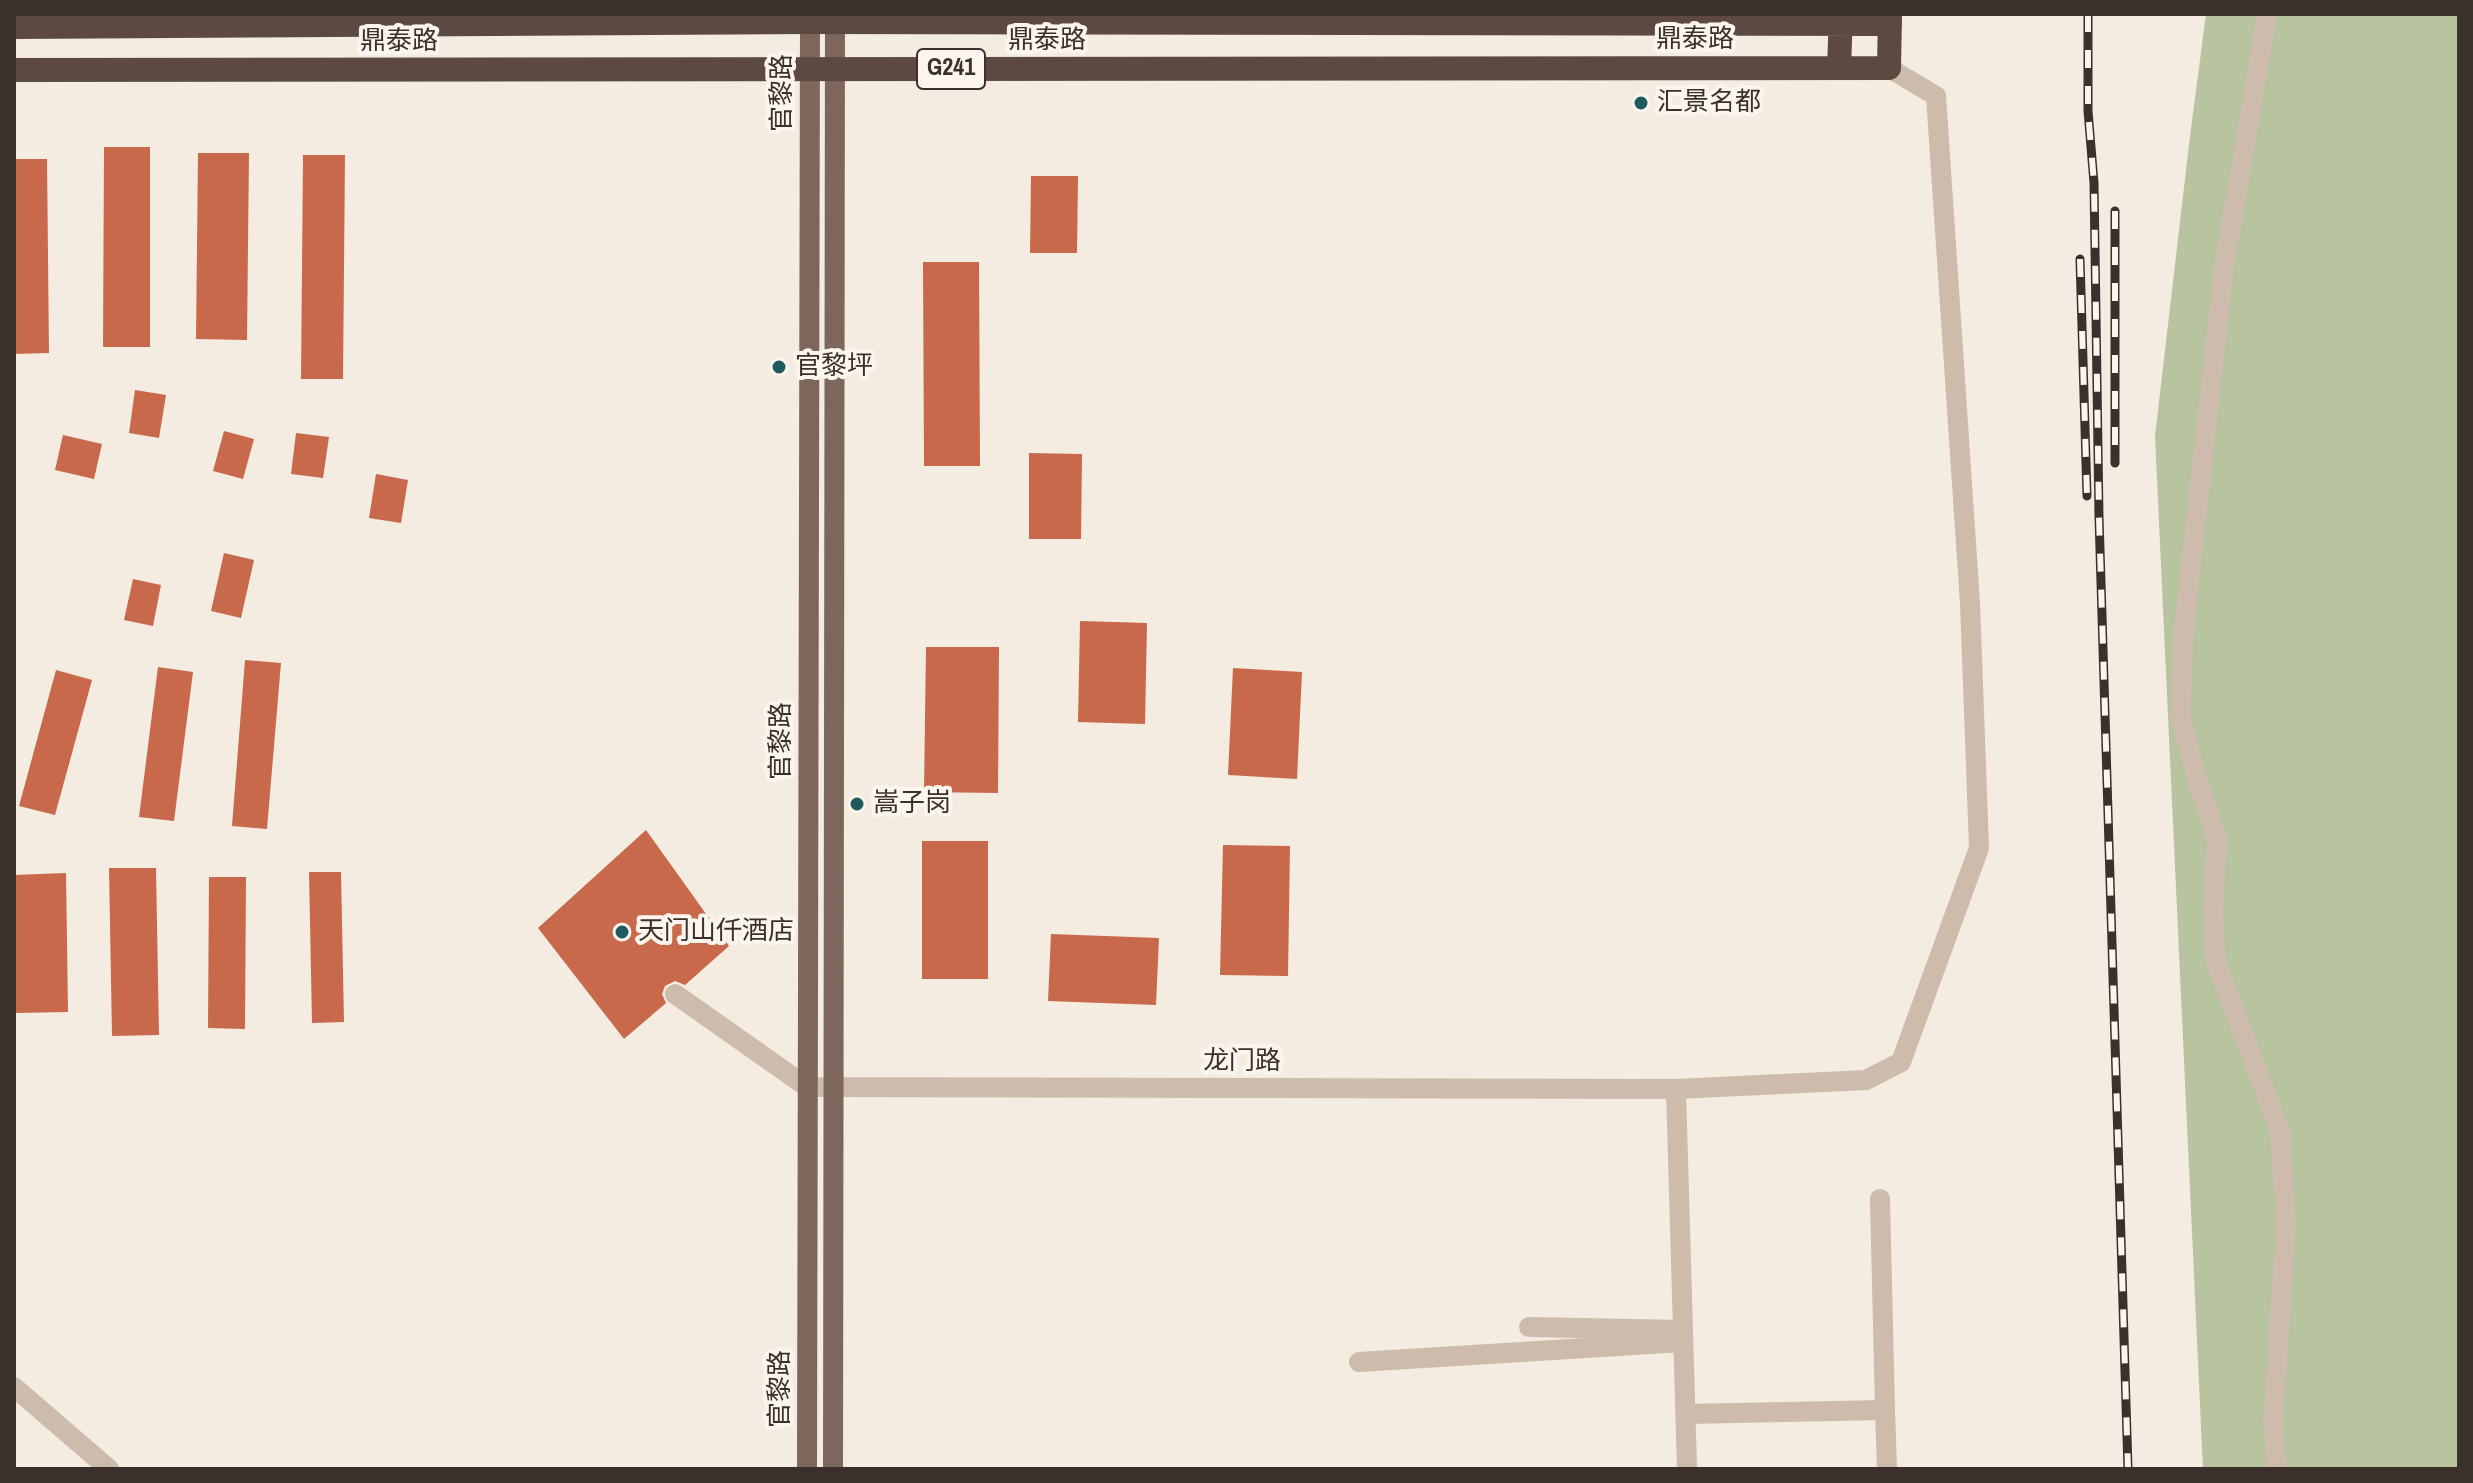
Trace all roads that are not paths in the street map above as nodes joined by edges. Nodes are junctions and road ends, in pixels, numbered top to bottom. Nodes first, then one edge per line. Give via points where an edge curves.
1 (2267, 14) edge
2 (810, 18) edge
3 (835, 18) edge
4 (1841, 19) edge
5 (1890, 19) edge
6 (14, 27) edge
7 (1839, 68) junction
8 (1889, 68) junction
9 (809, 69) junction
10 (835, 69) junction
11 (14, 70) edge
12 (675, 994) dead end
13 (807, 1087) junction
14 (833, 1087) junction
15 (1676, 1089) junction
16 (1880, 1199) dead end
17 (1529, 1327) dead end
18 (1683, 1336) junction
19 (1359, 1362) dead end
20 (14, 1387) edge
21 (1885, 1410) junction
22 (1685, 1414) junction
23 (109, 1469) edge
24 (807, 1469) edge
25 (833, 1469) edge
26 (1687, 1469) edge
27 (1887, 1469) edge
28 (2277, 1469) edge

1 - 28 street via 2224,267 2184,628 2180,716 2217,838 2216,962 2280,1131 2286,1225 2273,1423
2 - 3 highway, 鼎泰路 / G241
2 - 6 highway, 鼎泰路 / G241
2 - 9 main road, 官黎路
3 - 4 highway, 鼎泰路 / G241
3 - 10 main road, 官黎路
4 - 5 highway, 鼎泰路 / G241
4 - 7 highway
5 - 8 highway, G241
7 - 8 highway, 鼎泰路 / G241
7 - 10 highway, 鼎泰路 / G241
8 - 15 street, 龙门路 via 1936,96 1970,603 1979,848 1901,1062 1866,1080
9 - 10 highway, 鼎泰路 / G241
9 - 11 highway, 鼎泰路 / G241
9 - 13 main road, 官黎路
10 - 14 main road, 官黎路
12 - 13 street
13 - 14 street, 龙门路
13 - 24 main road, 官黎路
14 - 15 street, 龙门路
14 - 25 main road, 官黎路
15 - 18 street
16 - 21 street
17 - 18 street
18 - 19 street
18 - 22 street
20 - 23 street
21 - 22 street
21 - 27 street
22 - 26 street

